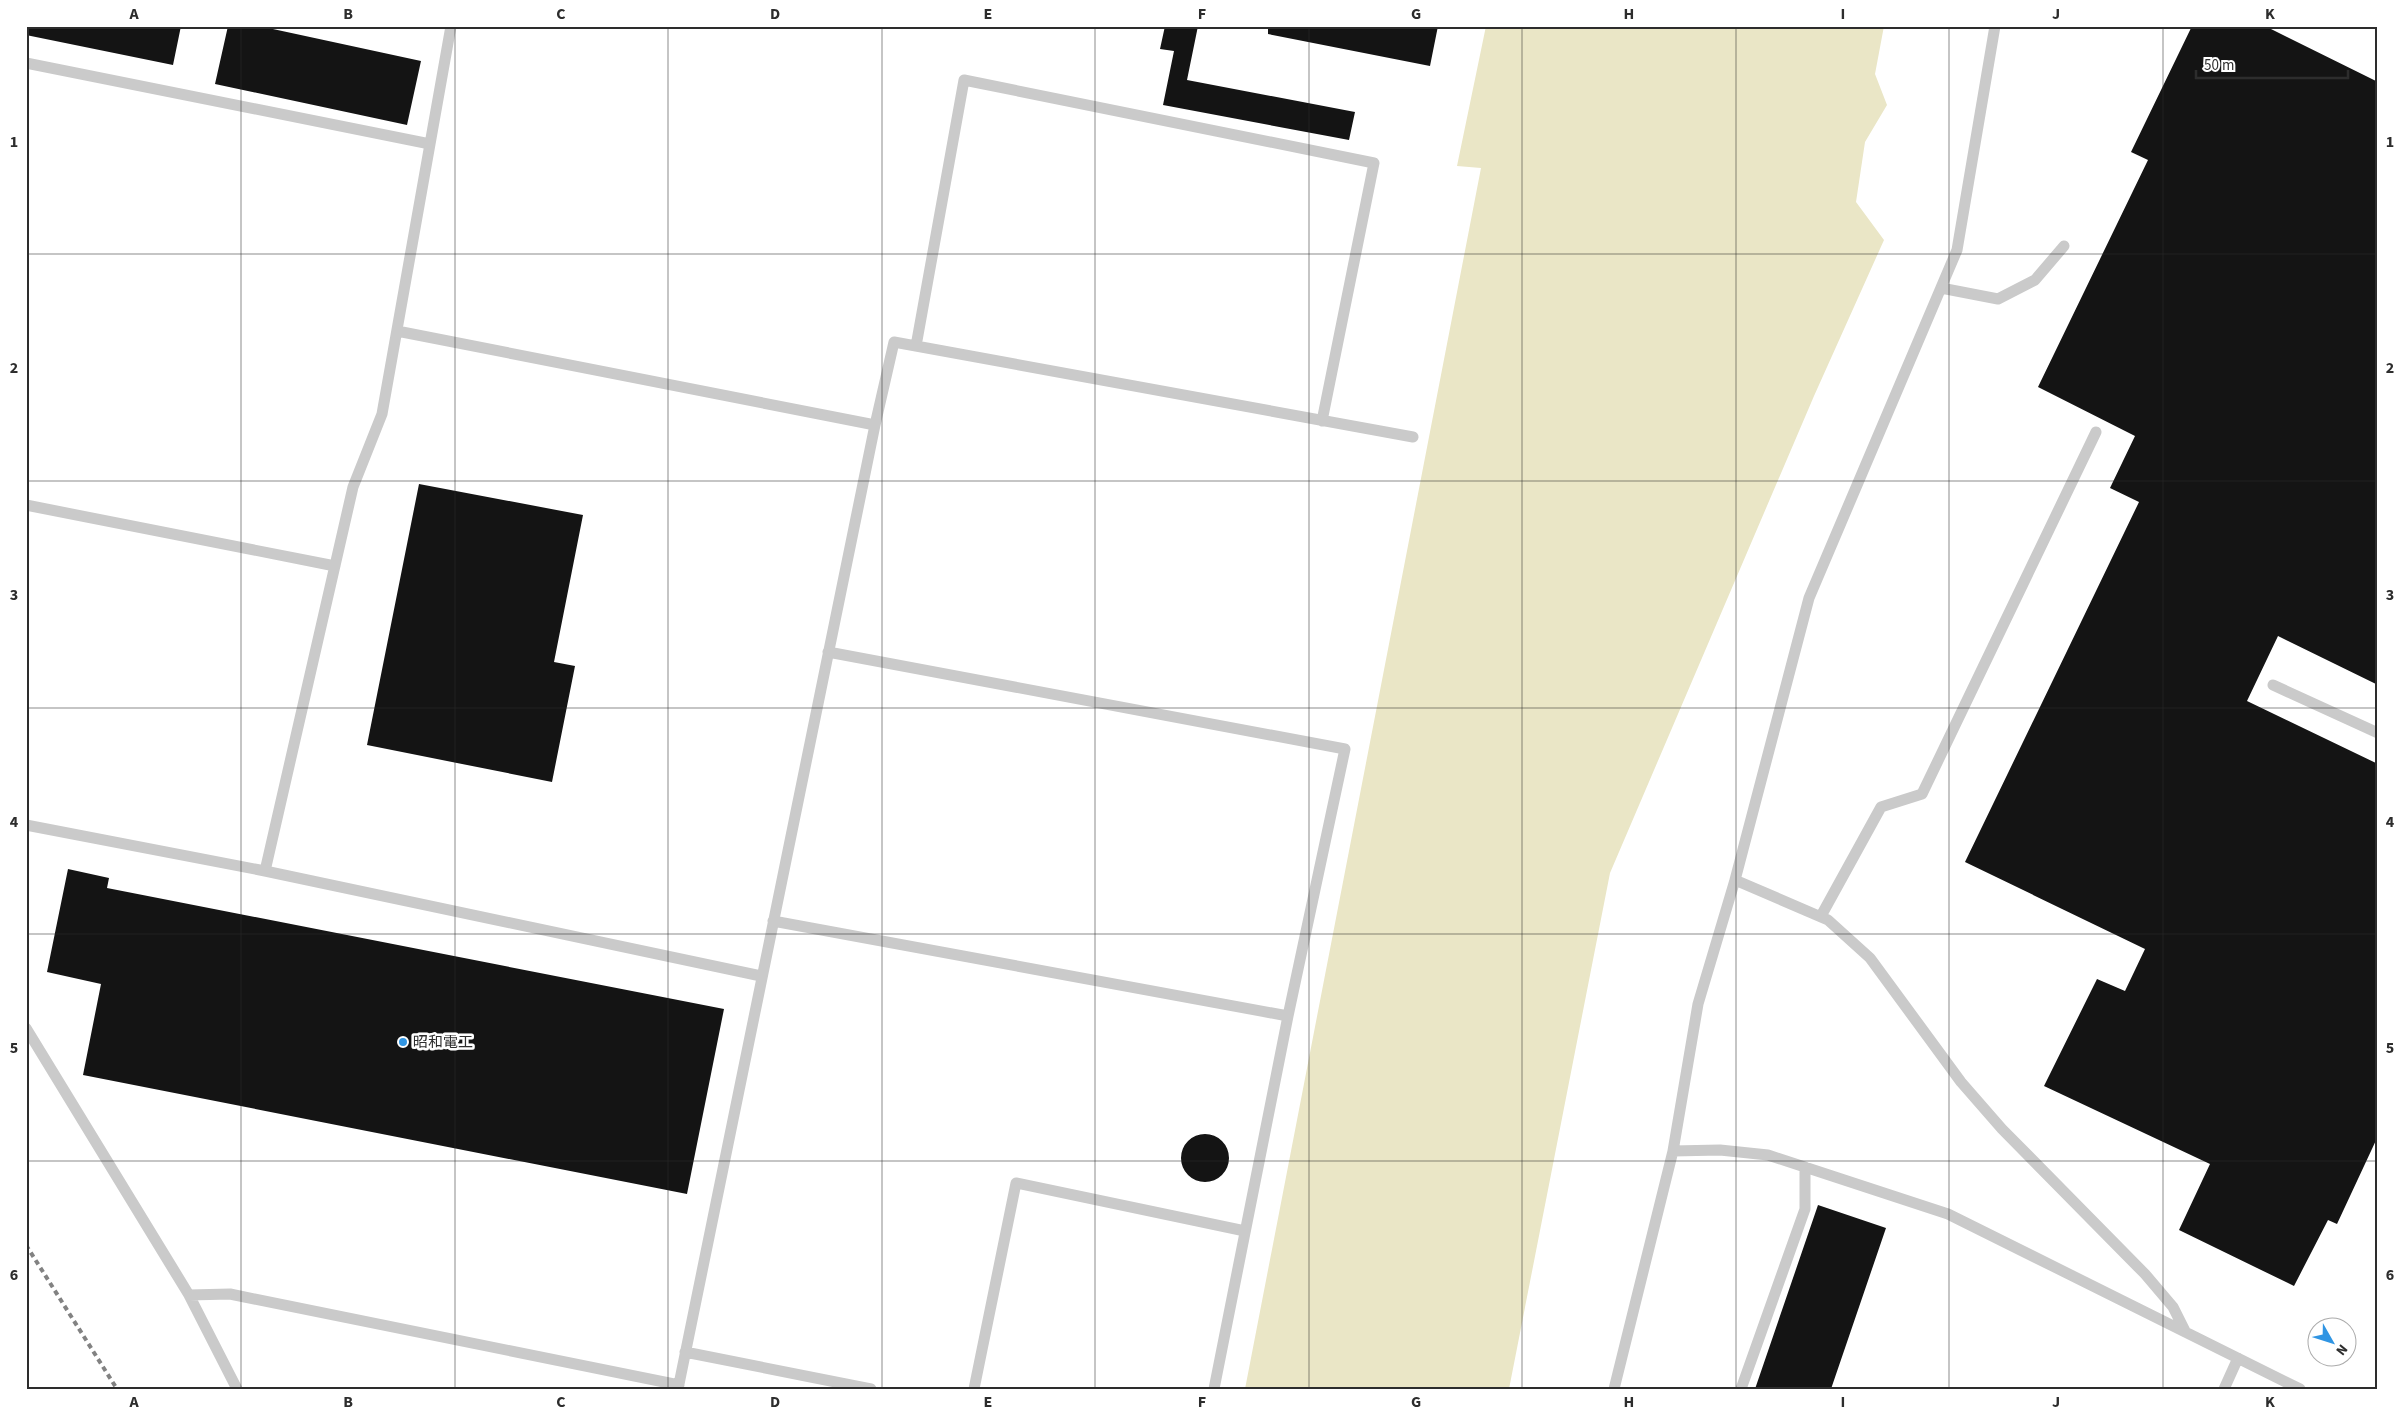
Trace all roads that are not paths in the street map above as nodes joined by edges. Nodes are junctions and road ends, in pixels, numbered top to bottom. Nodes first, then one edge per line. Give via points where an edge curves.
1 (451, 26) edge
2 (1995, 26) edge
3 (26, 63) edge
4 (430, 144) junction
5 (2064, 246) dead end
6 (1941, 288) junction
7 (397, 332) junction
8 (916, 346) junction
9 (1322, 421) junction
10 (875, 425) junction
11 (2096, 432) dead end
12 (1413, 437) dead end
13 (26, 505) edge
14 (335, 566) junction
15 (828, 652) junction
16 (2273, 684) dead end
17 (2378, 733) edge
18 (26, 825) edge
19 (265, 871) junction
20 (1735, 880) junction
21 (1821, 916) junction
22 (773, 920) junction
23 (761, 976) junction
24 (1288, 1016) junction
25 (26, 1028) edge
26 (1673, 1151) junction
27 (1805, 1167) junction
28 (1245, 1231) junction
29 (189, 1295) junction
30 (2185, 1330) junction
31 (685, 1352) junction
32 (2238, 1358) junction
33 (679, 1387) edge
34 (864, 1388) edge
35 (237, 1389) edge
36 (974, 1389) edge
37 (1214, 1389) edge
38 (1614, 1389) edge
39 (1741, 1389) edge
40 (2224, 1389) edge
41 (2300, 1389) edge

1 - 4 lane
2 - 6 lane via 1957,250
3 - 4 lane
4 - 7 lane
5 - 6 lane via 2035,280 1998,299
6 - 20 lane via 1808,598
7 - 10 lane
7 - 14 lane via 382,414 353,487
8 - 9 lane
8 - 9 lane via 964,80 1374,163
8 - 10 lane via 894,342
9 - 12 lane
10 - 15 lane
11 - 21 lane via 1922,794 1881,808
13 - 14 lane
14 - 19 lane
15 - 22 lane
15 - 24 lane via 1345,749
16 - 17 lane
18 - 19 lane
19 - 23 lane
20 - 21 lane
20 - 26 lane via 1698,1004
21 - 30 lane via 1870,958 1961,1082 2002,1129 2145,1274 2174,1307
22 - 23 lane
22 - 24 lane
23 - 31 lane
24 - 28 lane
25 - 29 lane
26 - 27 lane via 1768,1154
26 - 38 lane
27 - 30 lane via 1948,1214
27 - 39 lane via 1805,1209
28 - 36 lane via 1016,1183
28 - 37 lane
29 - 33 lane via 230,1294
29 - 35 lane
30 - 32 lane
31 - 33 lane
31 - 34 lane
32 - 40 lane
32 - 41 lane

